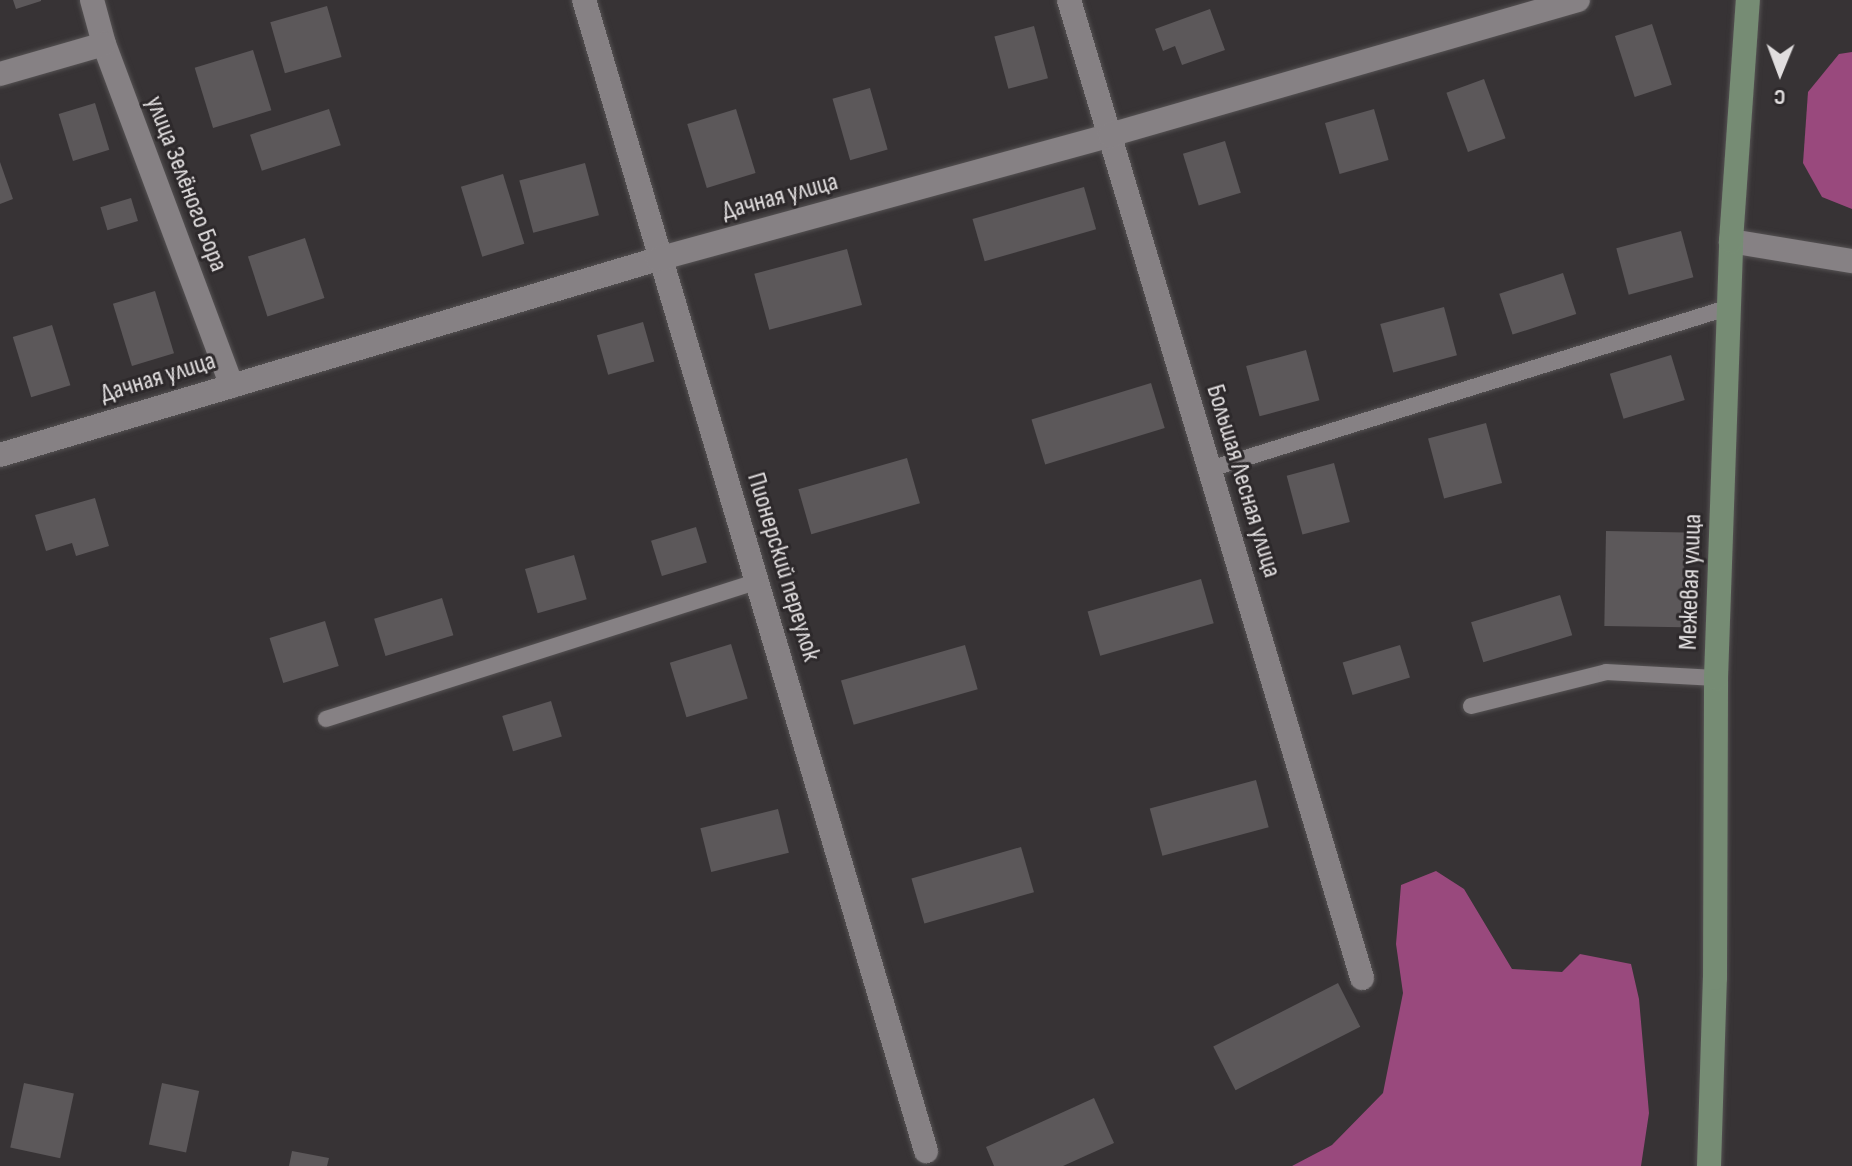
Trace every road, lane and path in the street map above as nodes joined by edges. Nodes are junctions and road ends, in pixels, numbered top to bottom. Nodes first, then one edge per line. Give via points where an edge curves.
1 (92, 0) edge
2 (584, 0) edge
3 (1069, 0) edge
4 (1578, 0) edge
5 (1748, 0) edge
6 (1532, 6) edge
7 (104, 44) junction
8 (0, 74) edge
9 (1110, 135) junction
10 (1731, 241) junction
11 (658, 259) junction
12 (1852, 261) edge
13 (1730, 307) junction
14 (232, 386) junction
15 (0, 455) edge
16 (1210, 469) junction
17 (759, 581) junction
18 (1716, 678) junction
19 (1471, 706) dead end
20 (326, 719) dead end
21 (1362, 978) dead end
22 (926, 1151) dead end
23 (1709, 1166) edge

1 - 7 street, улица Зелёного Бора
2 - 11 street, Пионерский переулок
3 - 9 street, Большая Лесная улица
4 - 6 street, Дачная улица
5 - 10 street, Межевая улица
6 - 9 street, Дачная улица
7 - 8 street
7 - 14 street, улица Зелёного Бора
9 - 11 street, Дачная улица
9 - 16 street, Большая Лесная улица
10 - 12 street
10 - 13 street, Межевая улица
11 - 14 street, Дачная улица
11 - 17 street, Пионерский переулок
13 - 16 lane
13 - 18 street, Межевая улица
14 - 15 street, Дачная улица
16 - 21 street, Большая Лесная улица
17 - 20 lane
17 - 22 street, Пионерский переулок
18 - 19 lane via 1606,672
18 - 23 street, Межевая улица

